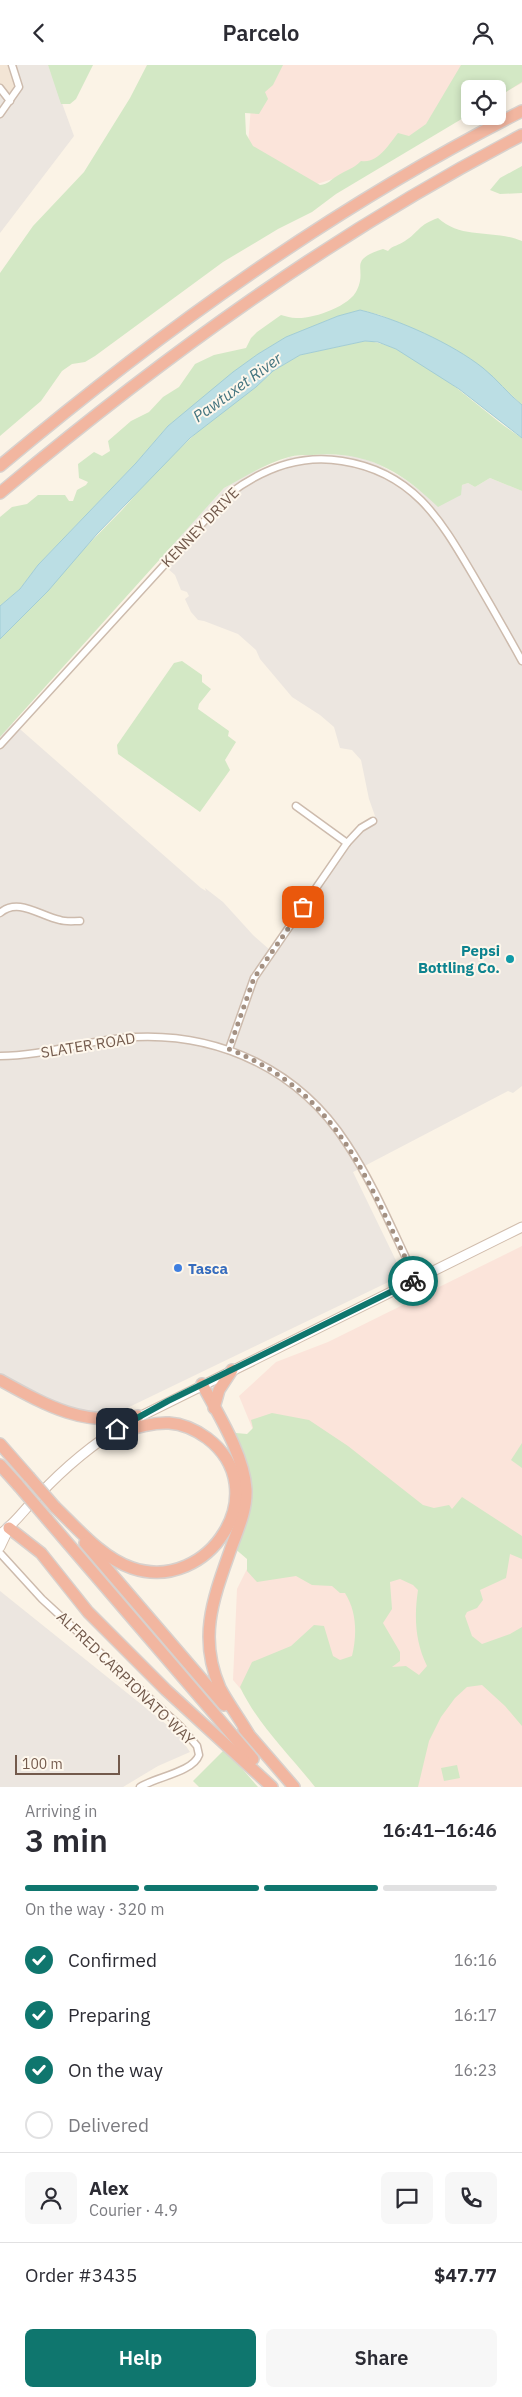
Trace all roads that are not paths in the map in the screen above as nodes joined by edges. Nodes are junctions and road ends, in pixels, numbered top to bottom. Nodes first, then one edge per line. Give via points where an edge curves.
1 (12, 65) edge
2 (0, 89) edge
3 (10, 101) junction
4 (522, 111) edge
5 (0, 114) edge
6 (522, 135) edge
7 (31, 440) junction
8 (0, 457) edge
9 (0, 466) edge
10 (0, 493) edge
11 (522, 661) edge
12 (0, 745) edge
13 (296, 807) dead end
14 (373, 821) dead end
15 (347, 843) junction
16 (0, 913) edge
17 (80, 921) dead end
18 (229, 1049) junction
19 (0, 1056) edge
20 (522, 1227) edge
21 (416, 1279) junction
22 (232, 1370) junction
23 (0, 1380) edge
24 (202, 1384) junction
25 (214, 1408) junction
26 (138, 1416) junction
27 (106, 1436) junction
28 (0, 1444) edge
29 (0, 1465) edge
30 (54, 1507) junction
31 (5, 1531) edge
32 (0, 1547) edge
33 (0, 1553) edge
34 (248, 1733) junction
35 (140, 1787) edge
36 (272, 1787) edge
37 (277, 1787) edge
38 (294, 1787) edge

1 - 3 street via 19,87
2 - 3 street
3 - 5 street
4 - 7 highway via 406,175 275,256 151,344
6 - 10 highway via 400,202 251,298 114,399
7 - 8 highway
7 - 9 highway
11 - 12 street, KENNEY DRIVE via 451,537 415,493 370,467 329,459 303,461 270,470 229,494
13 - 15 street
14 - 15 street
15 - 18 street via 254,978
16 - 17 street via 22,906 60,921
18 - 19 street, SLATER ROAD via 189,1039 150,1036 95,1041 42,1053
18 - 21 street, SLATER ROAD via 288,1080 339,1132 362,1170
20 - 21 main road
21 - 22 main road
22 - 24 main road
22 - 25 highway via 219,1390
23 - 26 highway via 74,1416 105,1420
24 - 25 highway
24 - 26 main road
25 - 34 highway via 240,1462 246,1490 240,1523 212,1605 209,1648 215,1676
26 - 27 main road
27 - 30 highway via 167,1423 190,1428 217,1446 230,1466 235,1491 231,1521 219,1541 201,1557 179,1568 138,1570 110,1556
27 - 31 main road via 48,1486
28 - 30 highway, bridge
29 - 37 highway, bridge
30 - 34 highway
31 - 32 main road
31 - 36 highway via 41,1553 82,1605 159,1683
33 - 35 street, ALFRED CARPIONATO WAY via 42,1599 176,1722 197,1746 199,1755 193,1766
34 - 38 highway

